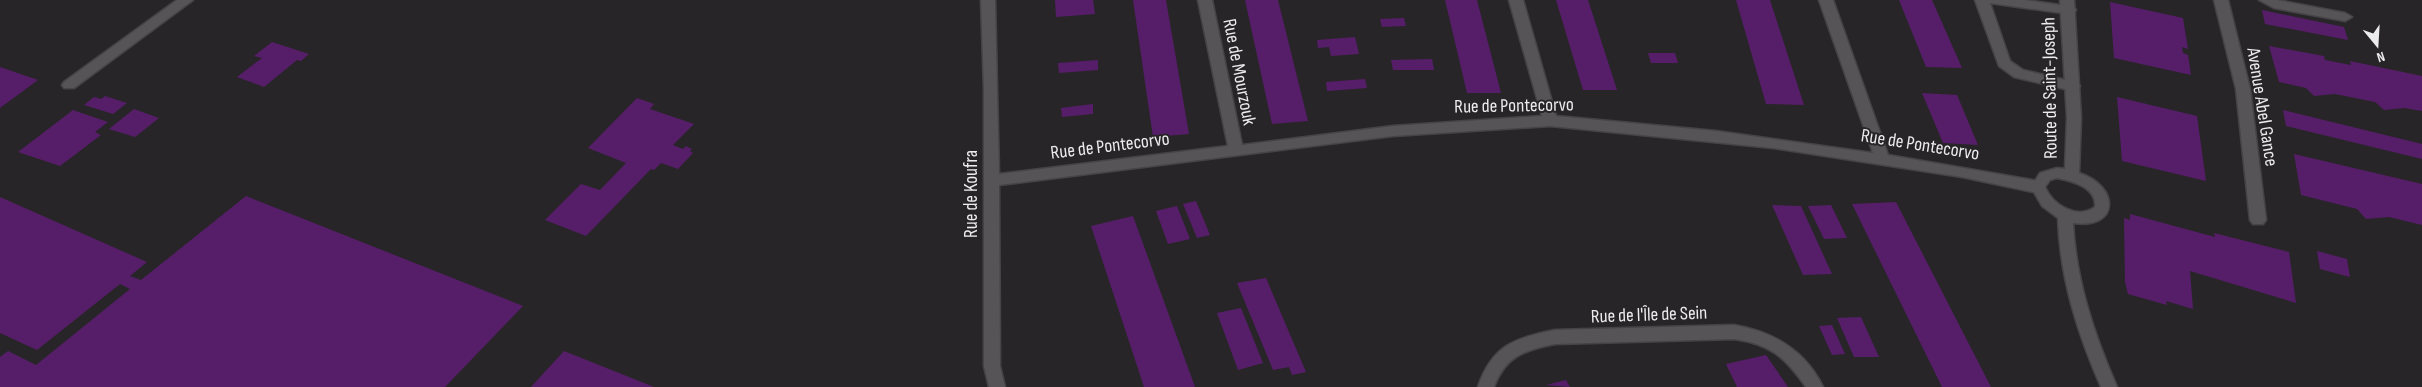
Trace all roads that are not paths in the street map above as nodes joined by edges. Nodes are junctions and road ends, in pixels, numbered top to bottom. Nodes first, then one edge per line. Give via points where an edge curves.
1 (186, 0) edge
2 (988, 0) edge
3 (1205, 0) edge
4 (1516, 0) edge
5 (1826, 0) edge
6 (1982, 0) edge
7 (1993, 0) edge
8 (2221, 0) edge
9 (2266, 0) edge
10 (2068, 5) edge
11 (2345, 17) dead end
12 (69, 85) dead end
13 (2073, 86) junction
14 (1550, 121) junction
15 (1236, 152) junction
16 (1882, 159) junction
17 (2072, 175) junction
18 (990, 180) junction
19 (2038, 187) junction
20 (2065, 214) junction
21 (2258, 220) dead end
22 (997, 387) edge
23 (1486, 387) edge
24 (1815, 387) edge
25 (2109, 387) edge

1 - 12 street
2 - 18 street, Rue de Koufra
3 - 15 street, Rue de Mourzouk
4 - 14 street
5 - 16 street
6 - 13 street via 2004,63 2019,74
7 - 10 street
8 - 21 street, Avenue Abel Gance via 2243,89
9 - 11 street
10 - 13 street, Route de Saint-Joseph
13 - 17 street, Route de Saint-Joseph
14 - 15 street, Rue de Pontecorvo via 1393,131
14 - 16 street, Rue de Pontecorvo via 1716,136
15 - 18 street, Rue de Pontecorvo
16 - 19 street, Rue de Pontecorvo
17 - 19 street, Route de Saint-Joseph via 2045,175
17 - 20 street, Route de Saint-Joseph via 2092,185 2104,204 2100,212 2092,216
18 - 22 street, Rue de Koufra via 992,366
19 - 20 street, Route de Saint-Joseph via 2046,202
20 - 25 street via 2074,294 2082,324
23 - 24 street, Rue de l'Île de Sein via 1490,373 1502,357 1530,342 1555,337 1734,332 1773,341 1790,354

